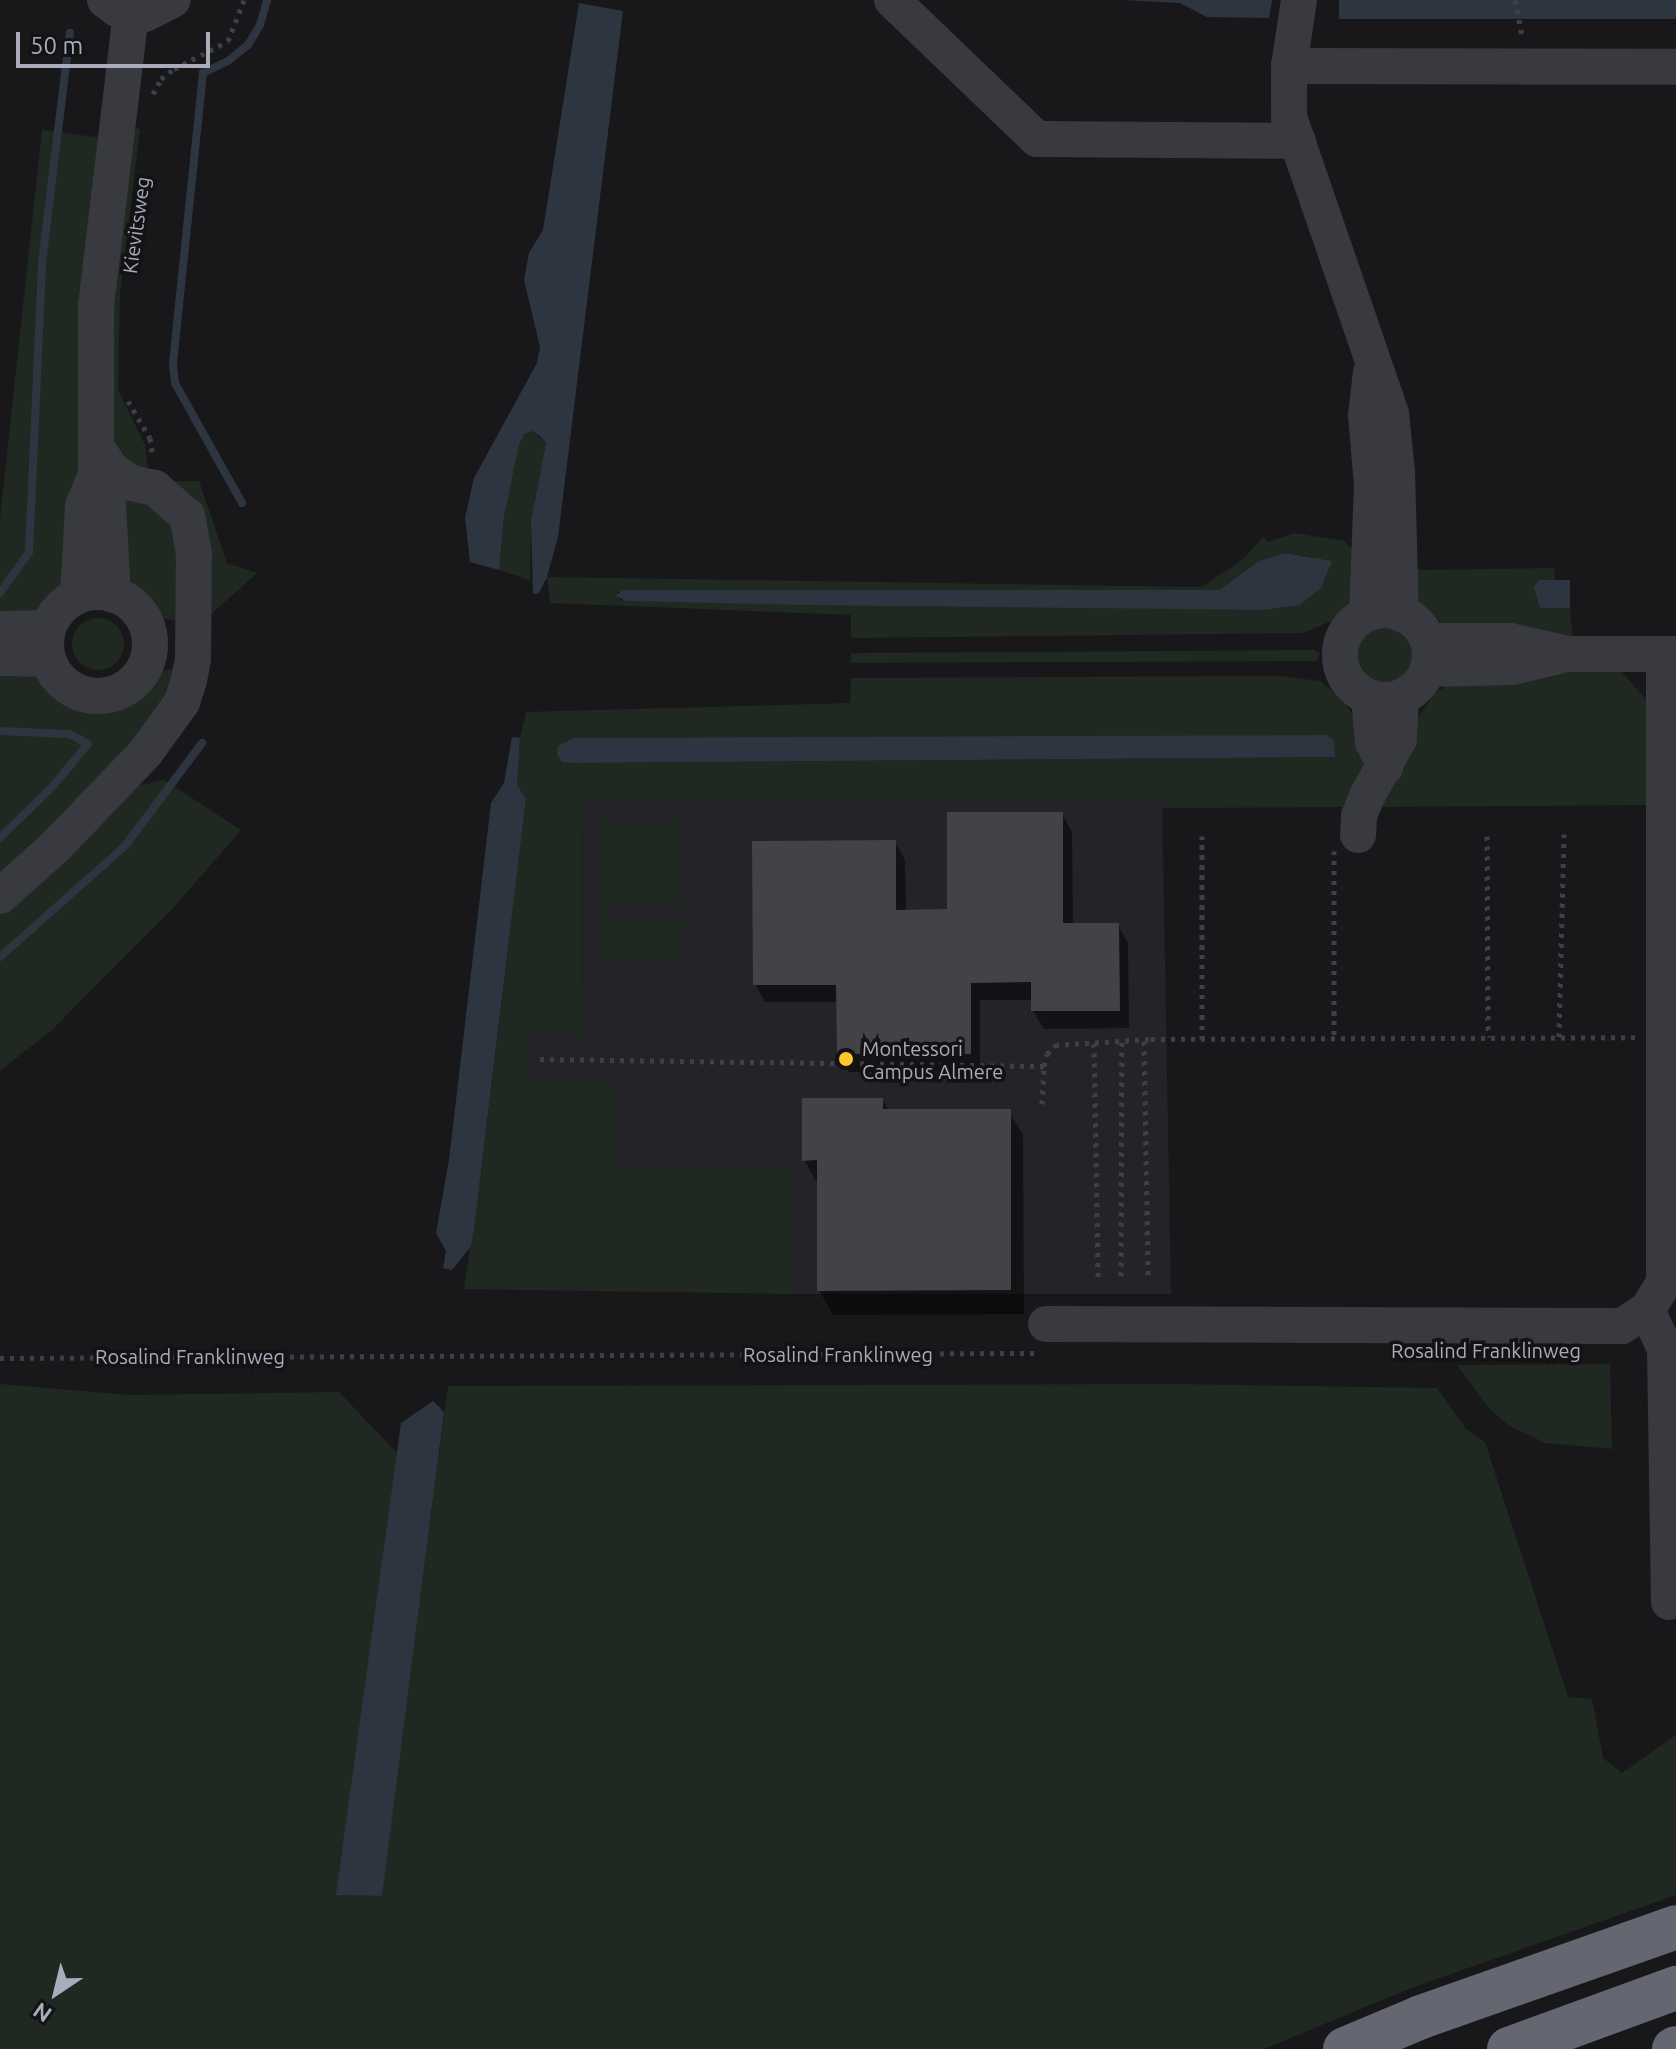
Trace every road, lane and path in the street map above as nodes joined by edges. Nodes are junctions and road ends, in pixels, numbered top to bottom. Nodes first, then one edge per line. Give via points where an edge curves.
1 (173, 0) edge
2 (244, 0) edge
3 (892, 0) edge
4 (1299, 0) edge
5 (1515, 0) edge
6 (118, 7) edge
7 (1520, 28) dead end
8 (1289, 66) junction
9 (1676, 67) edge
10 (151, 110) dead end
11 (1298, 141) junction
12 (125, 393) dead end
13 (96, 461) junction
14 (155, 488) junction
15 (96, 595) junction
16 (1384, 614) junction
17 (0, 629) edge
18 (48, 644) junction
19 (1670, 654) edge
20 (1428, 655) junction
21 (0, 658) edge
22 (1385, 697) junction
23 (1564, 834) dead end
24 (1346, 835) joint
25 (1202, 836) dead end
26 (1487, 836) dead end
27 (0, 896) edge
28 (1664, 1036) junction
29 (1488, 1037) junction
30 (1559, 1037) junction
31 (1334, 1038) junction
32 (1202, 1039) junction
33 (1144, 1041) junction
34 (1122, 1042) junction
35 (1094, 1043) junction
36 (540, 1059) dead end
37 (1044, 1066) junction
38 (1042, 1104) dead end
39 (1121, 1276) dead end
40 (1098, 1277) dead end
41 (1148, 1279) dead end
42 (1647, 1310) junction
43 (1048, 1338) joint
44 (0, 1358) edge
45 (1669, 1602) dead end
46 (1676, 1927) edge
47 (1676, 1988) edge
48 (1345, 2049) edge
49 (1509, 2049) edge

1 - 6 street via 159,10
2 - 10 path via 228,41 161,79
3 - 11 street via 1037,139
4 - 8 street
5 - 7 path
6 - 13 street, Kievitsweg via 96,306
8 - 9 street
8 - 11 street via 1289,117
11 - 16 street via 1372,359 1366,415
12 - 14 path via 150,438
13 - 14 street via 121,477
13 - 15 street, Kievitsweg via 83,506
14 - 27 street via 178,506 192,530 193,659 182,702 146,752
15 - 18 street via 60,608
15 - 18 street via 131,604 147,628 147,660 134,681 114,693 91,695 60,680
16 - 20 street via 1422,629
16 - 22 street via 1353,624 1341,659 1348,681
17 - 18 street
18 - 21 street
19 - 20 street via 1568,654 1510,641
19 - 28 street
20 - 22 street via 1418,686
22 - 24 street via 1373,742 1385,767
23 - 30 path
24 - 31 path
25 - 32 path
26 - 29 path
28 - 30 path
28 - 42 street via 1664,1283
29 - 30 path
29 - 31 path
31 - 32 path
32 - 33 path
33 - 34 path
33 - 41 path
34 - 35 path
34 - 39 path
35 - 37 path via 1055,1045
35 - 40 path
36 - 37 path
37 - 38 path
42 - 43 street, Rosalind Franklinweg via 1622,1326
42 - 45 street via 1665,1349
43 - 44 path, Rosalind Franklinweg
46 - 48 highway
47 - 49 highway

